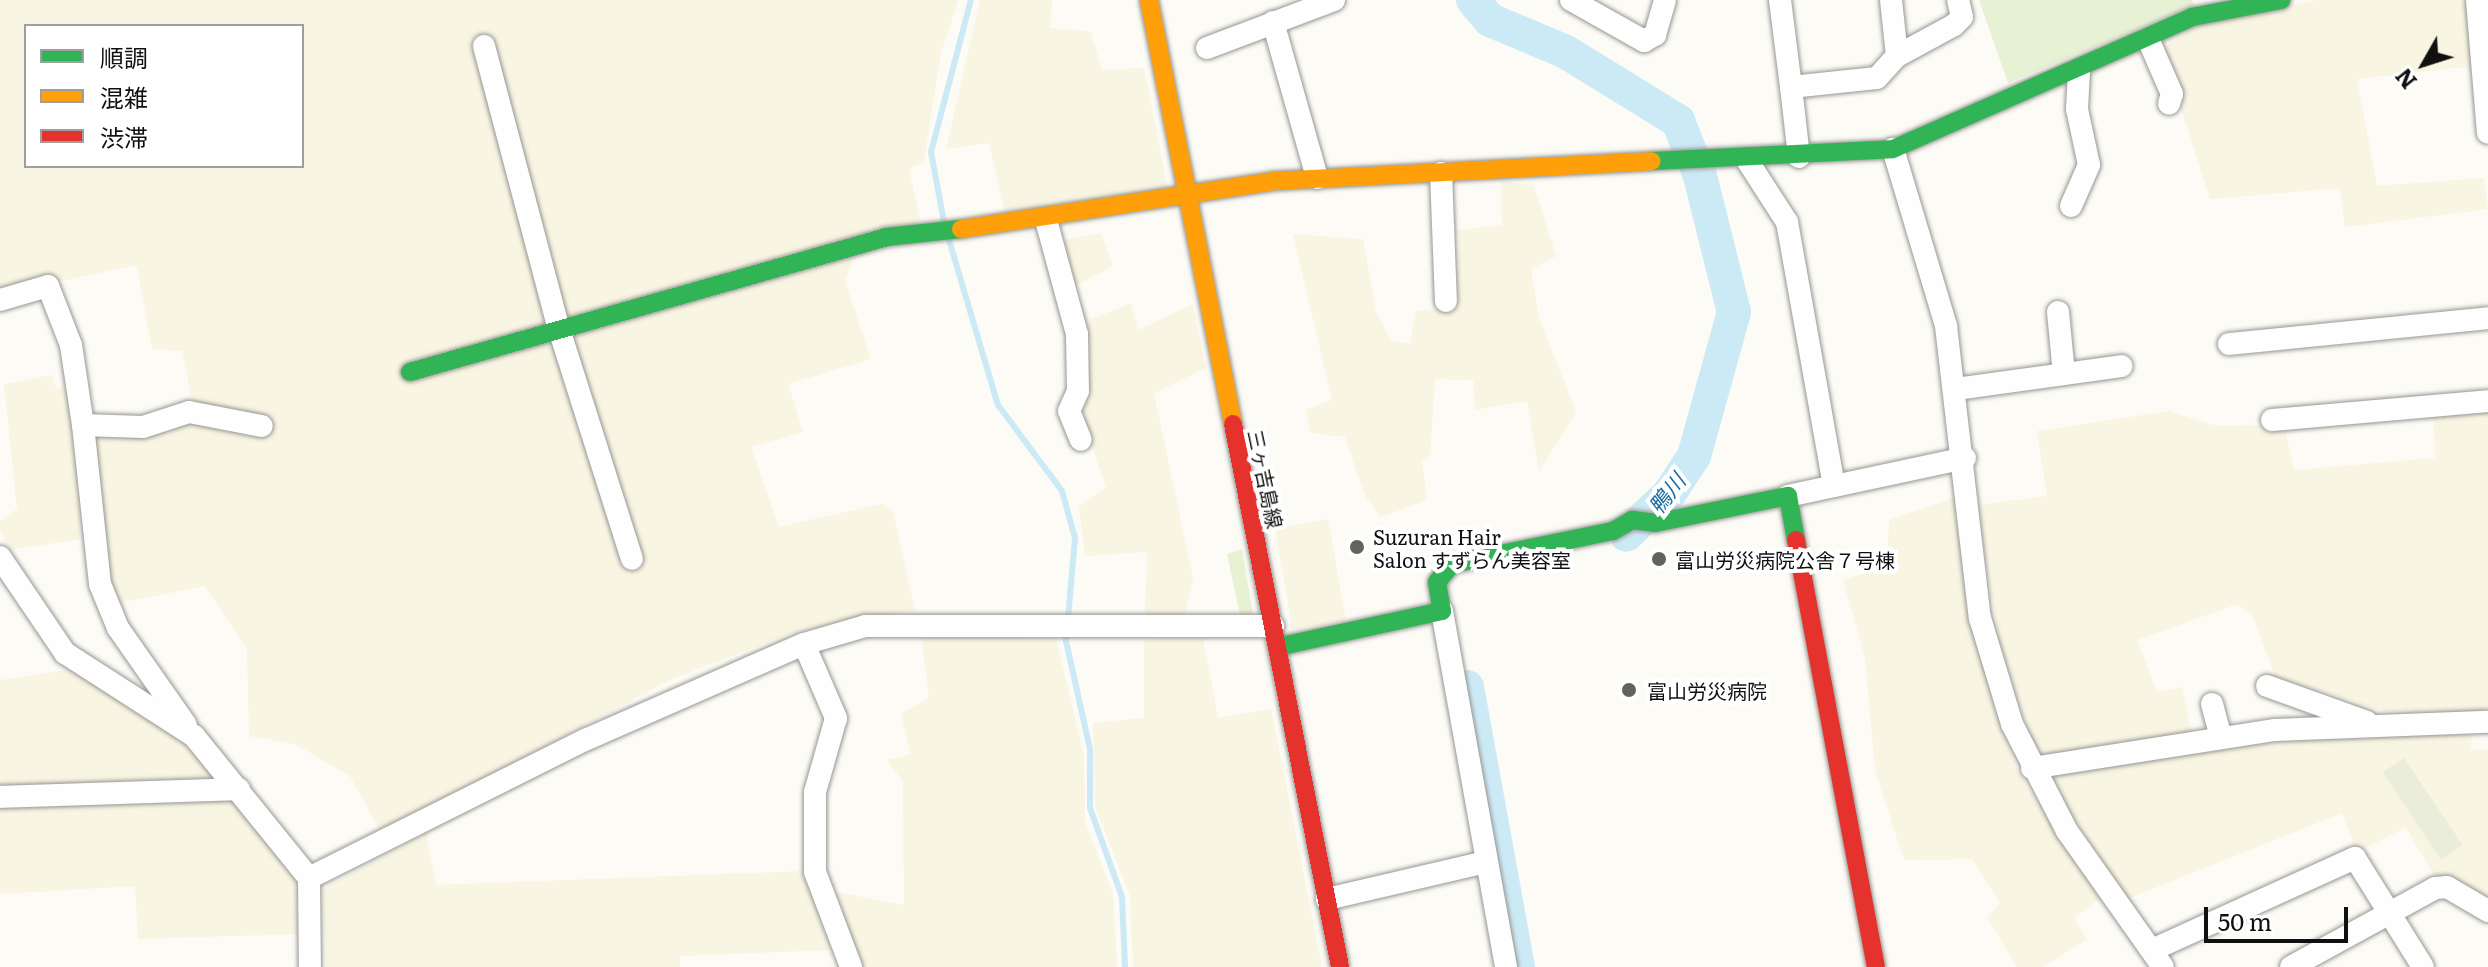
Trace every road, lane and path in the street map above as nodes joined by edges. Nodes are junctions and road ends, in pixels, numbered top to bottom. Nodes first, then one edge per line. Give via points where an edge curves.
1 (1149, 0) edge
2 (1334, 0) edge
3 (1571, 0) edge
4 (1665, 0) edge
5 (1780, 0) edge
6 (1891, 0) edge
7 (1958, 0) edge
8 (2281, 0) edge
9 (2477, 0) edge
10 (1273, 22) junction
11 (2148, 39) junction
12 (484, 46) dead end
13 (1207, 48) dead end
14 (1897, 56) junction
15 (2079, 71) junction
16 (1791, 87) junction
17 (2169, 104) dead end
18 (2488, 133) edge
19 (1893, 149) junction
20 (1799, 157) junction
21 (1747, 160) junction
22 (1441, 173) junction
23 (1317, 178) junction
24 (1186, 198) junction
25 (2071, 206) dead end
26 (1046, 220) junction
27 (0, 300) edge
28 (1446, 301) dead end
29 (2058, 312) dead end
30 (2488, 318) edge
31 (559, 329) junction
32 (2229, 344) dead end
33 (2121, 366) dead end
34 (410, 372) dead end
35 (2064, 374) junction
36 (1956, 389) junction
37 (2488, 401) edge
38 (2272, 420) dead end
39 (83, 425) junction
40 (262, 426) dead end
41 (1081, 440) dead end
42 (1965, 458) junction
43 (1834, 486) junction
44 (1788, 496) junction
45 (0, 557) edge
46 (632, 559) dead end
47 (1442, 611) junction
48 (1275, 636) junction
49 (804, 644) junction
50 (2267, 686) dead end
51 (2212, 704) dead end
52 (2488, 722) edge
53 (2370, 723) junction
54 (194, 736) junction
55 (2221, 737) junction
56 (2032, 768) junction
57 (239, 789) junction
58 (0, 797) edge
59 (1486, 862) junction
60 (309, 878) junction
61 (1327, 899) junction
62 (2488, 911) edge
63 (2389, 912) junction
64 (2158, 958) edge
65 (310, 967) edge
66 (851, 967) edge
67 (1340, 967) edge
68 (1506, 967) edge
69 (1876, 967) edge
70 (2291, 967) edge
71 (2423, 967) edge

1 - 24 street, 三ヶ吉島線
2 - 10 street
3 - 4 street via 1644,41 1655,35
5 - 16 street
6 - 14 street
7 - 14 street via 1962,17 1954,25
8 - 11 street via 2192,17
9 - 18 street
10 - 13 street
10 - 23 street
11 - 15 street
11 - 17 street via 2172,94
12 - 31 street
14 - 16 street via 1877,78
15 - 19 street
15 - 25 street via 2077,109 2089,165
16 - 20 street
19 - 20 street
19 - 36 street via 1930,258
20 - 21 street
21 - 22 street
21 - 43 street via 1787,222
22 - 23 street
22 - 28 street
23 - 24 street
24 - 26 street
24 - 48 street, 三ヶ吉島線
26 - 31 street via 886,237
26 - 41 street via 1077,334 1078,391 1069,411
27 - 39 street via 48,286 71,345
29 - 35 street
30 - 32 street
31 - 34 street
31 - 46 street
33 - 35 street
35 - 36 street
36 - 42 street
37 - 38 street
39 - 40 street via 143,427 189,412
39 - 54 street via 100,584 118,628
42 - 43 street
42 - 56 street via 1980,618
43 - 44 street
44 - 47 street via 1655,523 1632,520 1613,531 1452,564 1437,582
44 - 69 street
45 - 54 street via 65,653
47 - 48 street
47 - 59 street
48 - 49 street via 931,623 865,626
48 - 61 street, 三ヶ吉島線
49 - 60 street via 585,740
49 - 66 street via 836,718 815,792 815,872
50 - 53 street
51 - 55 street
52 - 53 street
53 - 55 street
54 - 57 street
55 - 56 street
56 - 64 street via 2067,831
57 - 58 street
57 - 60 street
59 - 61 street
59 - 68 street
60 - 65 street
61 - 67 street, 三ヶ吉島線
62 - 63 street via 2447,887
63 - 64 street via 2355,858
63 - 70 street
63 - 71 street

